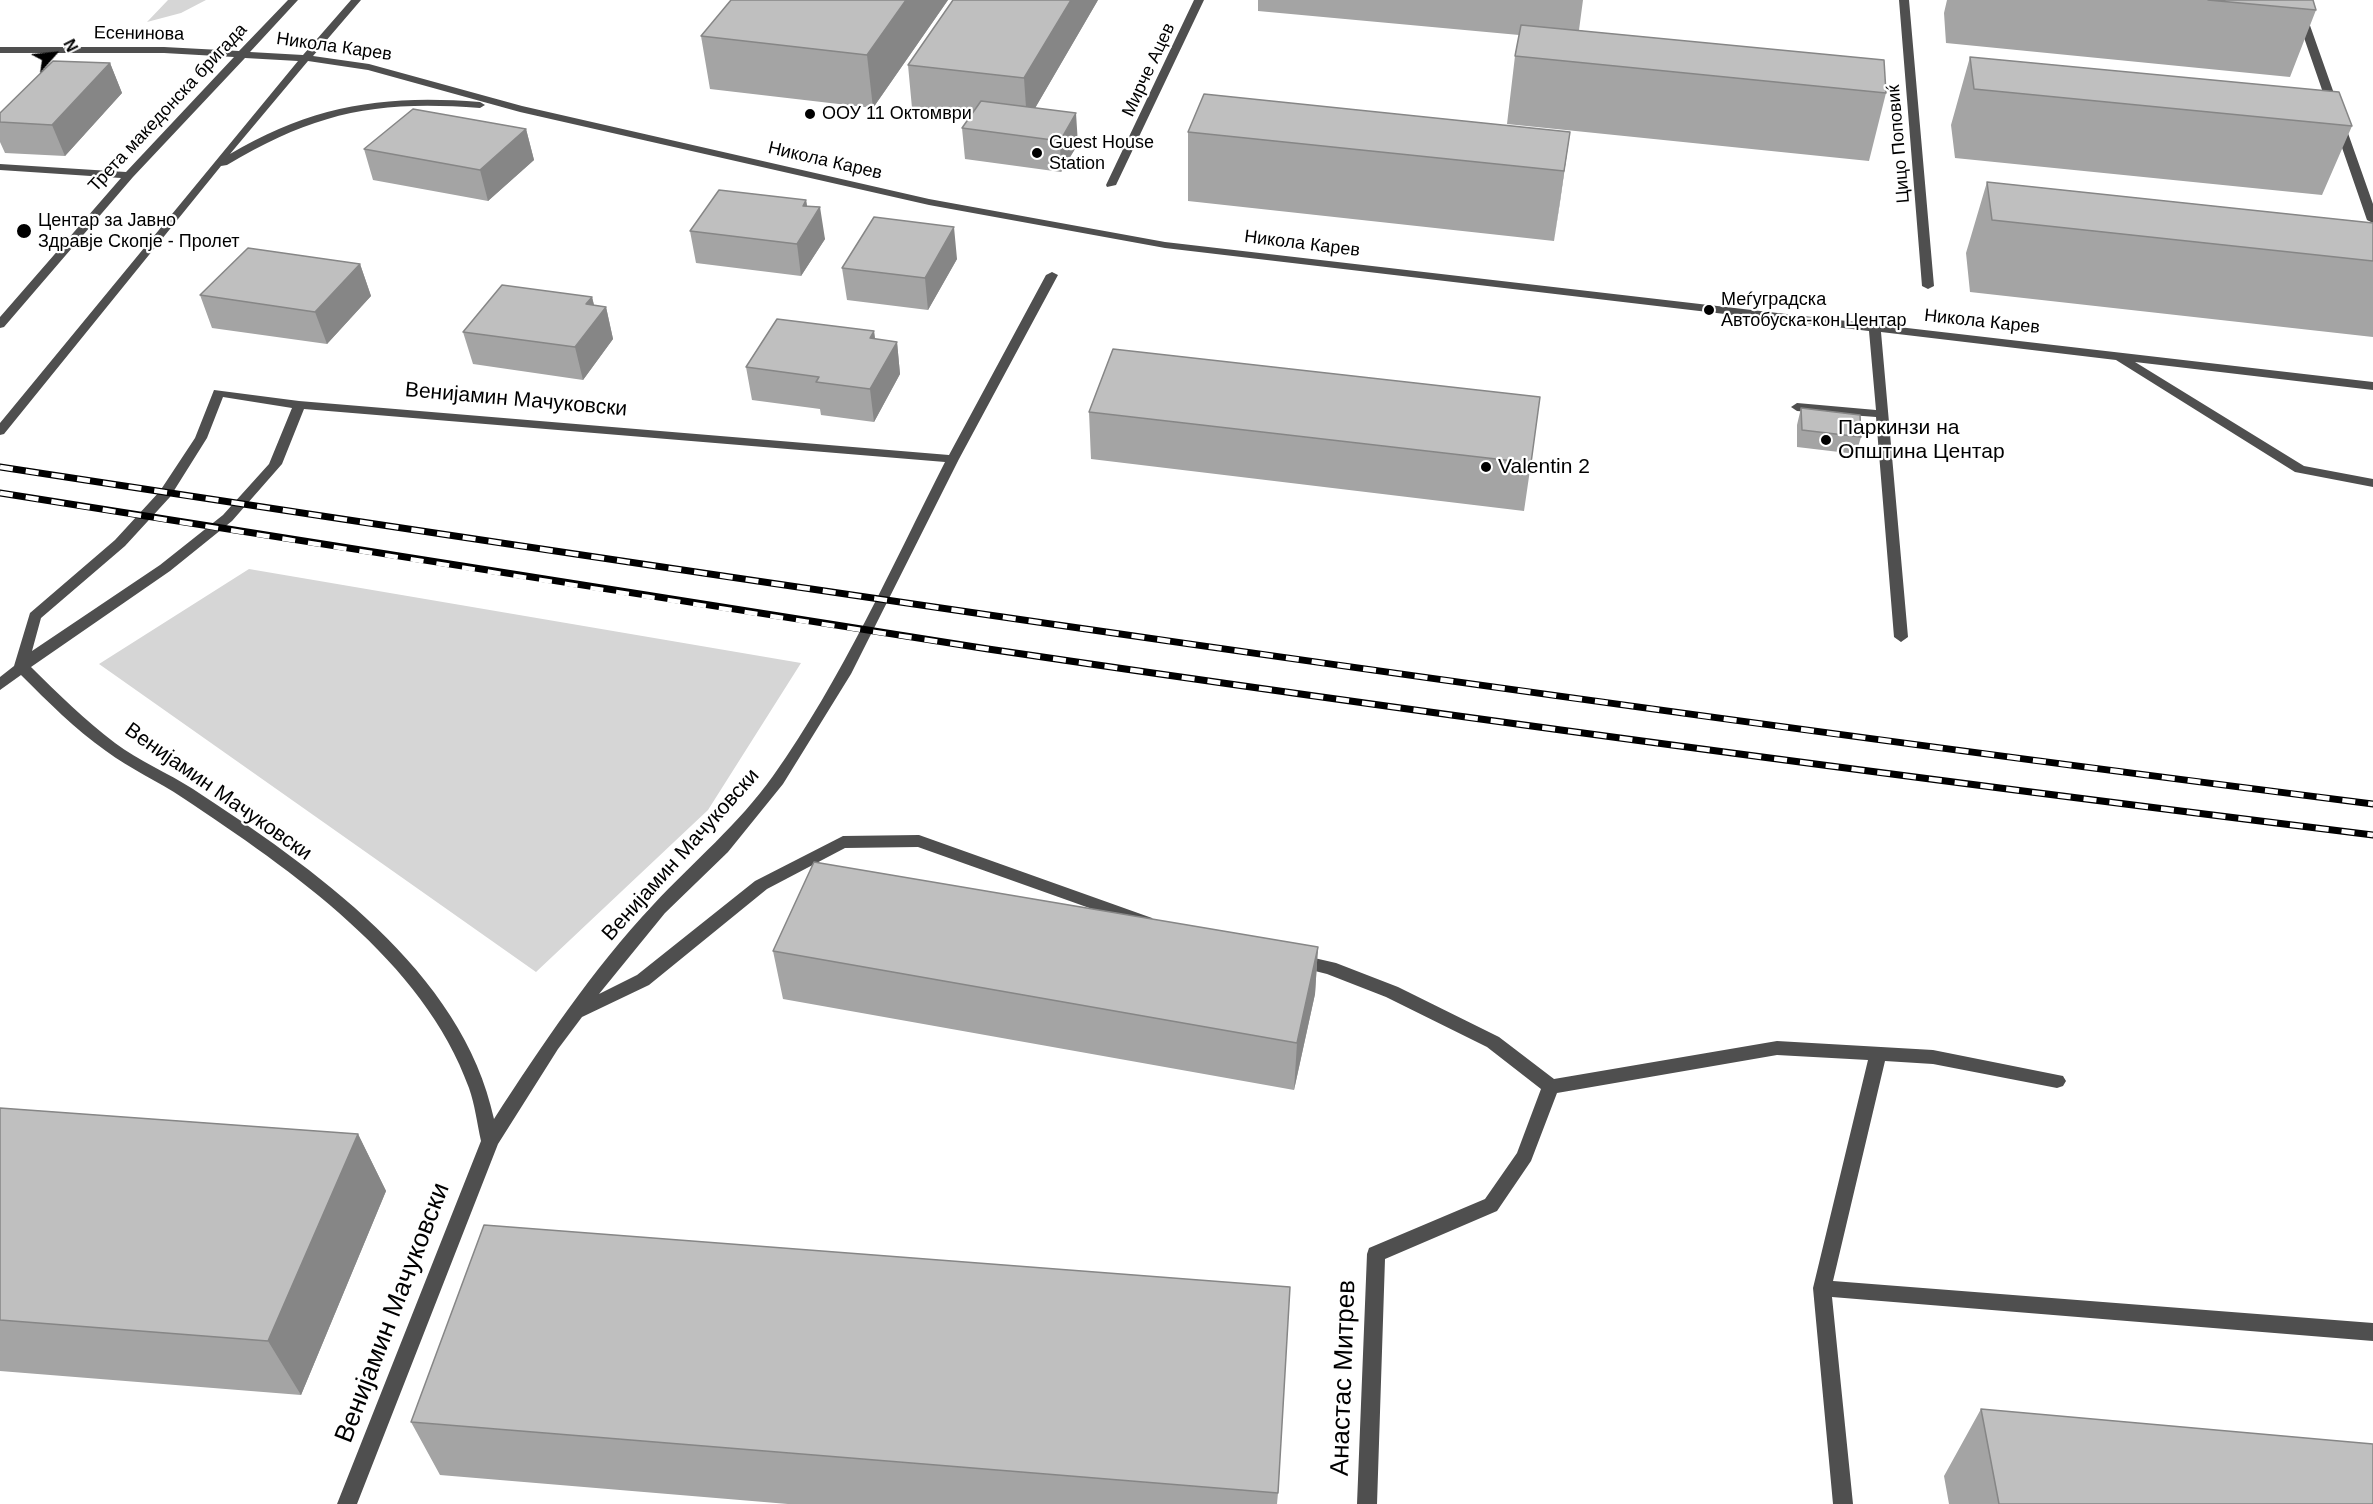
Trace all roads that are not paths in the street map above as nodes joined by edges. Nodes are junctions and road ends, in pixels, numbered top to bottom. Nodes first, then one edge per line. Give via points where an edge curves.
1 (293, 0) edge
2 (356, 0) edge
3 (1199, 0) edge
4 (1904, 0) edge
5 (2295, 0) edge
6 (0, 50) edge
7 (242, 54) junction
8 (306, 58) junction
9 (520, 109) junction
10 (0, 167) edge
11 (213, 169) junction
12 (129, 175) junction
13 (1111, 186) dead end
14 (2373, 220) edge
15 (1052, 275) dead end
16 (1928, 286) dead end
17 (0, 324) edge
18 (1875, 329) junction
19 (2116, 356) junction
20 (2373, 386) edge
21 (299, 405) junction
22 (1797, 407) dead end
23 (1880, 414) junction
24 (0, 431) edge
25 (953, 459) junction
26 (2373, 483) edge
27 (1901, 637) dead end
28 (21, 666) junction
29 (0, 685) edge
30 (1166, 928) edge
31 (1286, 957) edge
32 (575, 1013) junction
33 (1878, 1054) junction
34 (2057, 1081) dead end
35 (1551, 1087) junction
36 (490, 1141) junction
37 (1822, 1288) junction
38 (2373, 1332) edge
39 (347, 1504) edge
40 (1367, 1504) edge
41 (1844, 1504) edge

1 - 7 street, Трета македонска бригада
2 - 8 street
3 - 13 street, Мирче Ацев
4 - 16 street, Цицо Поповиќ
5 - 14 street
6 - 7 street, Есенинова
7 - 8 street, Никола Карев
7 - 12 street, Трета македонска бригада
8 - 9 street, Никола Карев via 369,67
8 - 11 street
9 - 11 street via 425,102 377,104 330,112 281,129
9 - 18 street, Никола Карев via 929,202 1165,245
10 - 12 street
11 - 24 street
12 - 17 street, Трета македонска бригада
15 - 25 street, Венијамин Мачуковски
18 - 19 street, Никола Карев
18 - 23 street
19 - 20 street, Никола Карев
19 - 26 street via 2300,469
21 - 25 street, Венијамин Мачуковски
21 - 28 street via 278,461 234,514 146,582
21 - 28 street, Венијамин Мачуковски via 218,393 201,438 165,494 120,543 35,616
22 - 23 street
23 - 27 street
25 - 32 street, Венијамин Мачуковски via 844,674 778,780 722,848 659,909
28 - 29 street
28 - 36 street, Венијамин Мачуковски via 55,701 113,748 189,794 266,850 339,905 398,959 432,999 457,1041 478,1088
30 - 32 street via 919,841 843,843 761,885 643,980
31 - 35 street via 1330,968 1402,997 1493,1042
32 - 36 street, Венијамин Мачуковски
33 - 34 street via 1933,1057
33 - 35 street via 1777,1048
33 - 37 street
35 - 40 street, Анастас Митрев via 1525,1156 1491,1205 1376,1254
36 - 39 street, Венијамин Мачуковски
37 - 38 street
37 - 41 street

